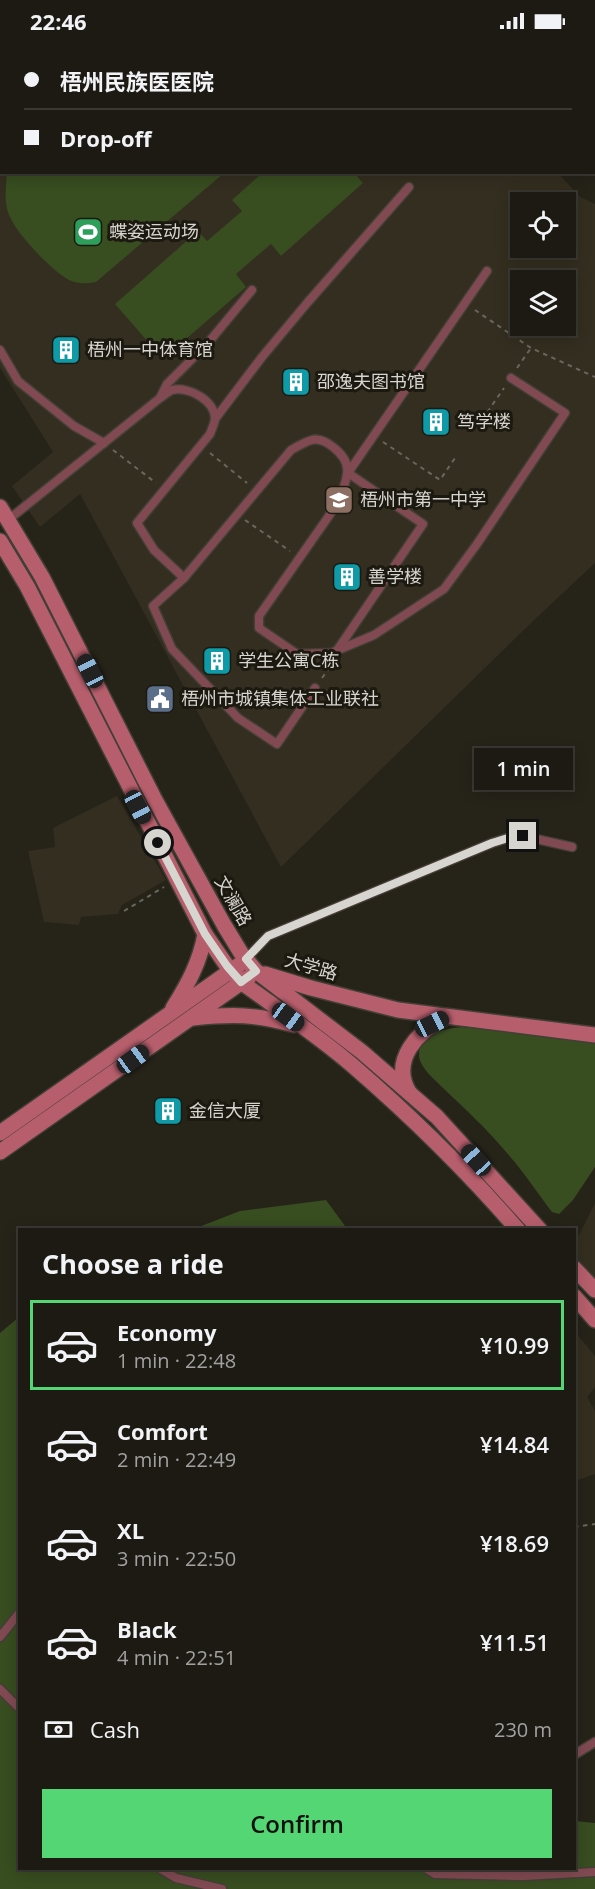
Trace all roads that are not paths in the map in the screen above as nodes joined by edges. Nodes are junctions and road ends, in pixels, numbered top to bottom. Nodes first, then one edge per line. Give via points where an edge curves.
1 (409, 187) dead end
2 (487, 271) dead end
3 (252, 290) dead end
4 (0, 350) edge
5 (511, 378) road end
6 (160, 398) junction
7 (215, 419) junction
8 (104, 443) junction
9 (348, 473) junction
10 (4, 513) edge
11 (1, 544) edge
12 (184, 578) junction
13 (340, 649) junction
14 (315, 688) road end
15 (572, 847) dead end
16 (205, 934) junction
17 (251, 965) junction
18 (231, 970) junction
19 (241, 982) junction
20 (170, 1014) junction
21 (446, 1017) junction
22 (190, 1018) junction
23 (304, 1028) junction
24 (595, 1035) edge
25 (410, 1094) junction
26 (0, 1133) edge
27 (0, 1152) edge
28 (516, 1228) edge
29 (538, 1228) edge
30 (576, 1270) edge
31 (595, 1290) edge
32 (576, 1298) edge
33 (595, 1320) edge
34 (18, 1614) edge
35 (0, 1637) edge
36 (0, 1689) edge
37 (18, 1707) edge
38 (595, 1742) edge
39 (576, 1754) edge
40 (164, 1870) edge
41 (429, 1870) edge
42 (595, 1872) edge
43 (222, 1889) edge

1 - 7 lane via 262,357
2 - 9 lane
3 - 6 lane via 208,344 167,384
4 - 8 lane via 18,381 74,426
5 - 13 lane via 565,413 444,589 374,635
6 - 7 lane via 172,390 187,390 203,397
6 - 8 lane
7 - 12 lane via 210,434 137,524 154,550
8 - 10 lane
9 - 12 lane via 346,462 326,441 310,439 291,450
9 - 13 lane via 423,524
9 - 13 lane via 339,501 259,616 259,628 297,654
10 - 17 main road, 文澜路 via 42,577 154,798 224,925
11 - 16 main road via 27,586
12 - 14 lane via 153,606 172,649 238,718 277,744
15 - 17 lane via 523,836 492,843 268,936
16 - 18 main road
16 - 20 main road via 197,967
17 - 18 main road
17 - 19 main road, 大学路
17 - 21 main road, 大学路 via 312,988 398,1010
17 - 25 main road, 文澜路
18 - 19 main road
18 - 20 main road
19 - 22 main road, 大学路
19 - 23 main road
20 - 26 main road
21 - 24 main road, 大学路
21 - 25 main road via 412,1043 402,1067
22 - 23 main road via 253,1016
22 - 27 main road, 大学路
23 - 28 main road via 351,1064 431,1136
25 - 29 main road, 文澜路
30 - 31 main road
32 - 33 main road
34 - 35 lane
36 - 37 lane
38 - 39 lane
40 - 43 lane via 176,1878
41 - 42 lane via 435,1874 524,1876

